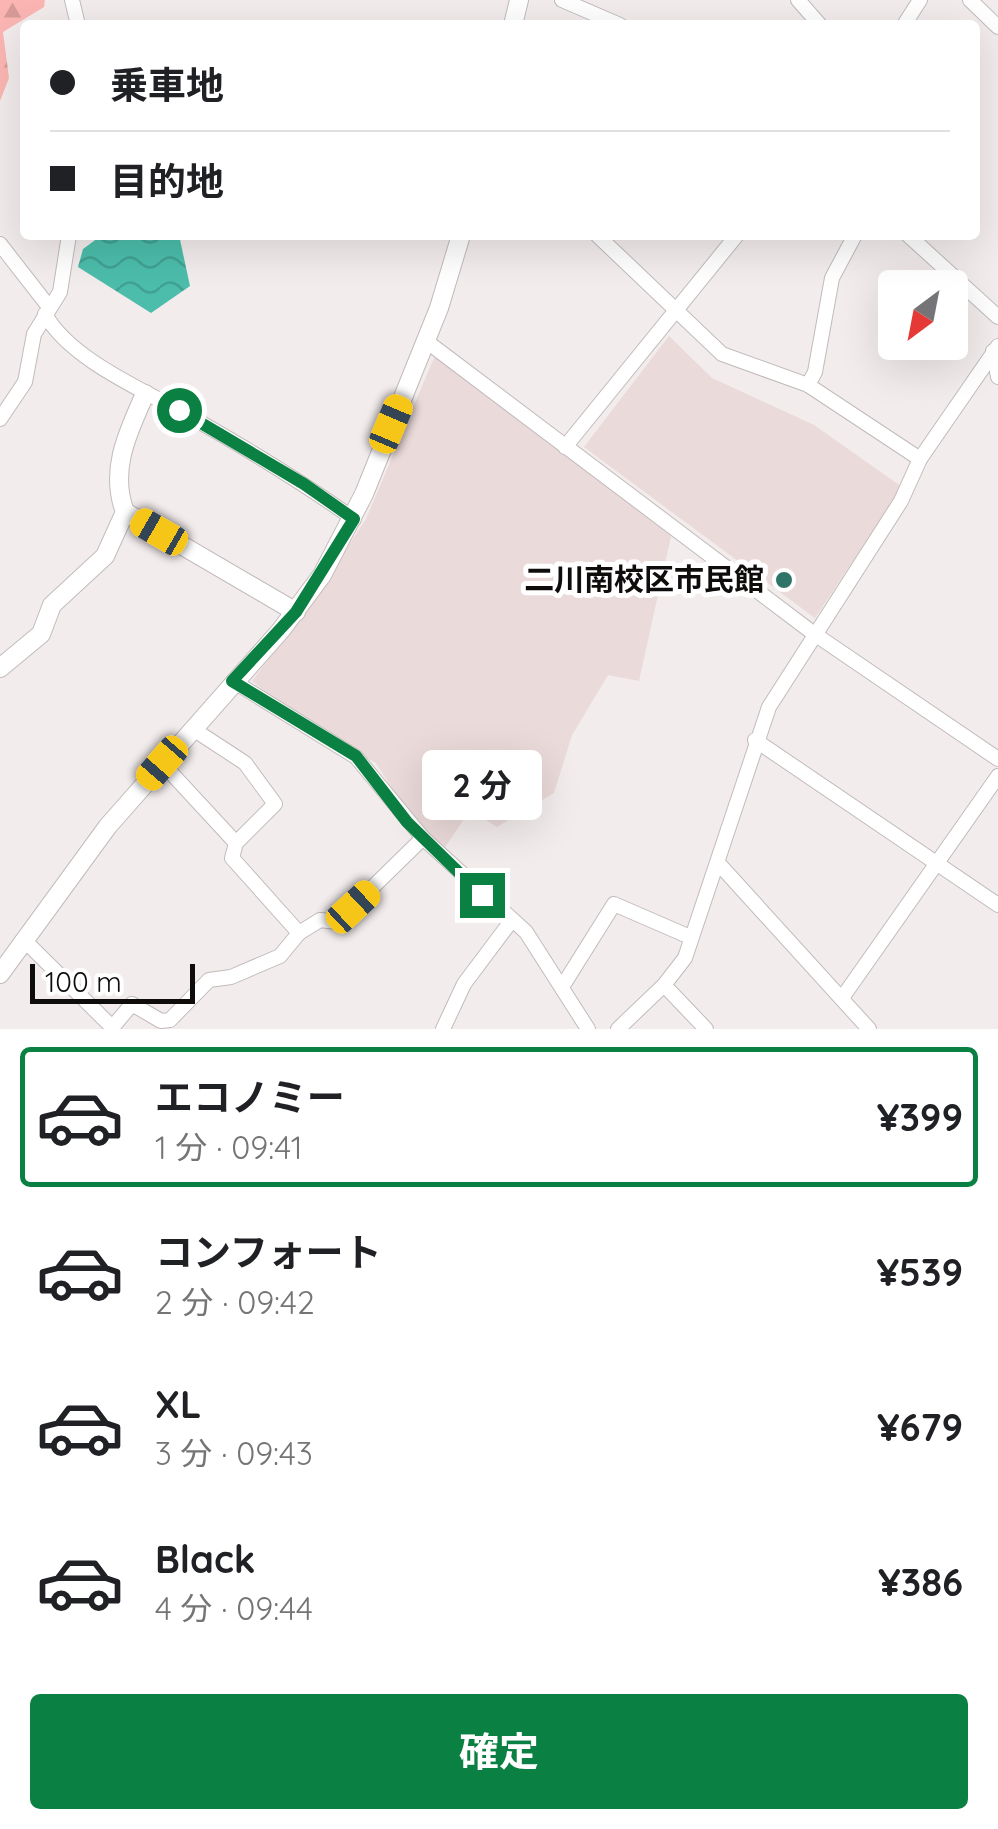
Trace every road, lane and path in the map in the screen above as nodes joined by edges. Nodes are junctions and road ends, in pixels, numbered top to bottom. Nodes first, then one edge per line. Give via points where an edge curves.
1 (562, 0) edge
2 (798, 0) edge
3 (970, 0) edge
4 (608, 20) edge
5 (816, 20) edge
6 (998, 27) edge
7 (68, 240) edge
8 (459, 240) edge
9 (602, 240) edge
10 (733, 240) edge
11 (853, 240) edge
12 (913, 240) edge
13 (0, 244) edge
14 (673, 308) junction
15 (47, 310) junction
16 (998, 317) edge
17 (426, 341) junction
18 (996, 349) edge
19 (998, 377) edge
20 (808, 385) junction
21 (145, 394) junction
22 (0, 419) edge
23 (564, 447) junction
24 (920, 459) junction
25 (124, 512) junction
26 (354, 519) junction
27 (296, 612) junction
28 (812, 634) junction
29 (0, 668) edge
30 (232, 681) junction
31 (192, 729) junction
32 (754, 740) junction
33 (998, 759) edge
34 (162, 763) junction
35 (998, 776) edge
36 (423, 838) junction
37 (236, 842) junction
38 (719, 864) junction
39 (939, 866) junction
40 (998, 905) edge
41 (512, 920) junction
42 (298, 933) junction
43 (690, 937) junction
44 (23, 939) junction
45 (0, 974) edge
46 (664, 985) junction
47 (562, 987) junction
48 (842, 998) junction
49 (112, 1028) edge
50 (444, 1029) edge
51 (588, 1029) edge
52 (618, 1029) edge
53 (706, 1029) edge
54 (869, 1029) edge

1 - 4 street
2 - 5 street
3 - 6 street
7 - 15 street via 60,292
8 - 17 street
9 - 14 street
10 - 14 street
11 - 20 street via 832,278
12 - 16 street
13 - 15 street
14 - 20 street via 722,354
14 - 23 street
15 - 21 street via 61,334
15 - 22 street via 34,334 25,382
17 - 23 street
17 - 26 street
18 - 19 street
18 - 24 street
20 - 24 street
21 - 25 street via 121,449
21 - 26 street
23 - 28 street
24 - 28 street via 901,501
25 - 27 street
25 - 29 street via 105,556 52,605 41,634
26 - 27 street
27 - 30 street
28 - 32 street
28 - 33 street
30 - 31 street
30 - 36 street via 356,756
31 - 34 street
31 - 37 street via 245,763 274,804
32 - 38 street
32 - 39 street
34 - 37 street
34 - 44 street
35 - 39 street
36 - 41 street
36 - 42 street via 337,922 320,920
37 - 42 street via 232,858
38 - 43 street
38 - 48 street
39 - 40 street
39 - 48 street
41 - 47 street
41 - 50 street via 464,984
42 - 49 street via 280,956 209,980 170,1020 161,1022 132,1004
43 - 46 street via 685,958
43 - 47 street via 614,904
44 - 45 street
44 - 49 street
46 - 52 street
46 - 53 street
47 - 51 street
48 - 54 street

